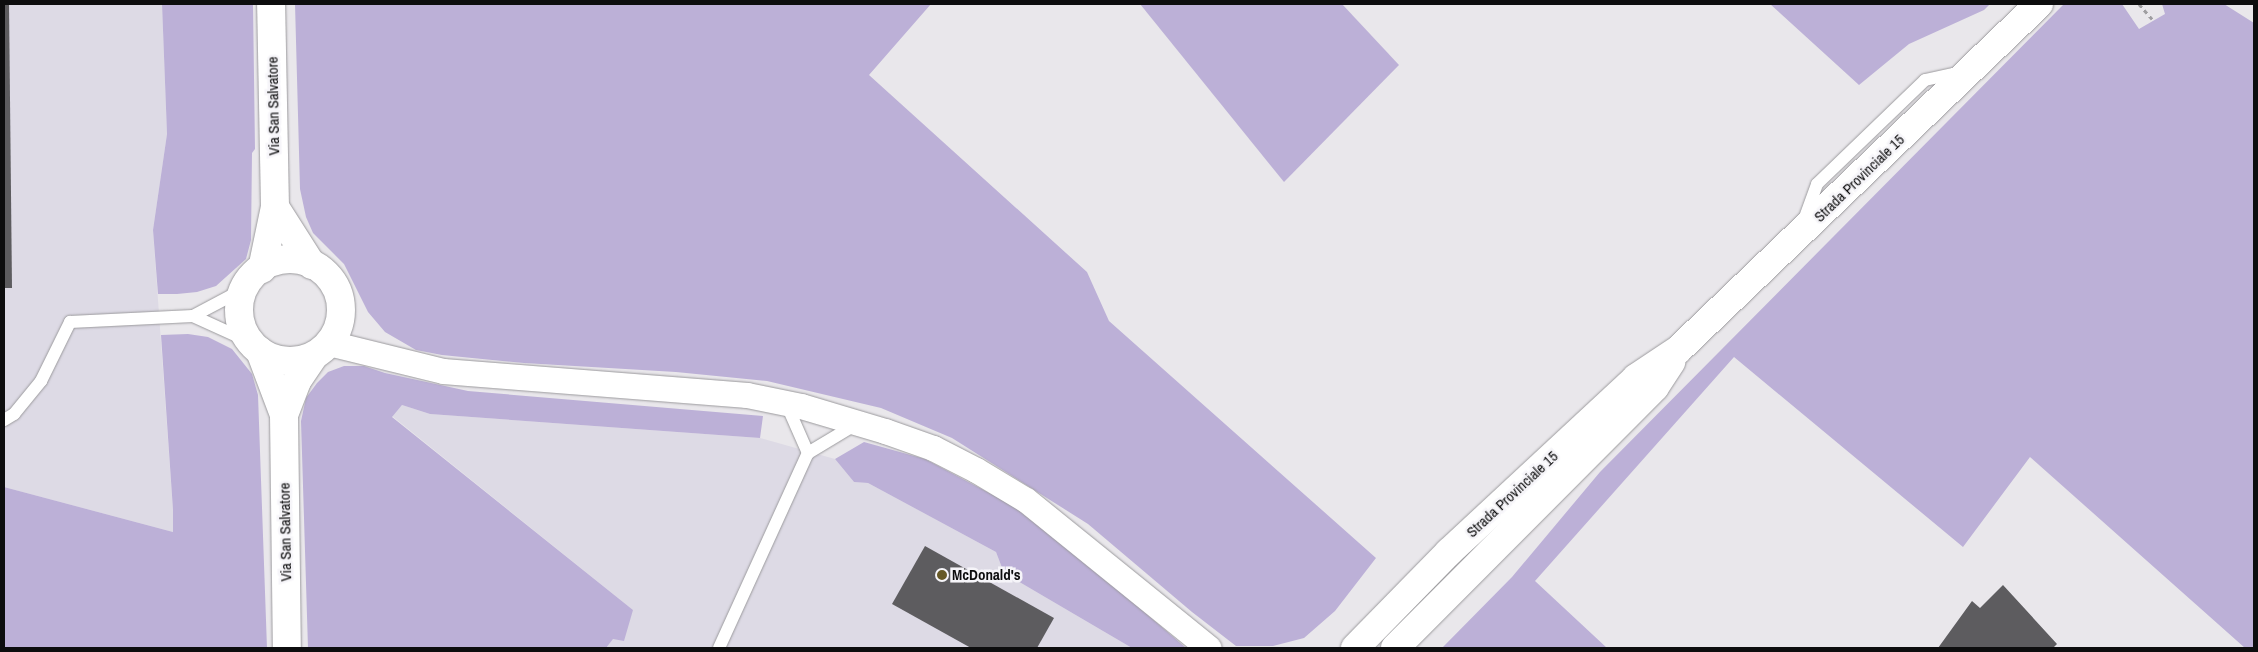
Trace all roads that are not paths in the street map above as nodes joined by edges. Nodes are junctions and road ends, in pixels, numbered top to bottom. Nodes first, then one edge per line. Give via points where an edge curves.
1 (271, 4) edge
2 (2039, 4) edge
3 (275, 207) junction
4 (312, 265) junction
5 (262, 269) junction
6 (244, 289) junction
7 (193, 316) junction
8 (255, 347) junction
9 (321, 349) junction
10 (1678, 350) junction
11 (786, 403) junction
12 (284, 415) junction
13 (4, 420) edge
14 (858, 423) junction
15 (808, 453) junction
16 (1482, 561) junction
17 (1428, 574) junction
18 (287, 648) edge
19 (719, 648) edge
20 (1209, 648) edge
21 (1355, 648) edge
22 (1375, 648) edge
23 (1395, 648) edge
24 (1419, 648) edge

1 - 3 main road, Via San Salvatore
2 - 10 main road, Strada Provinciale 15
3 - 4 main road
3 - 5 main road, Via San Salvatore
4 - 5 main road via 287,260 274,262
4 - 9 main road via 330,278 338,291 341,307 340,323
5 - 6 main road
6 - 7 lane
6 - 8 main road via 240,316 243,330
7 - 8 lane
7 - 13 lane via 70,322 41,381 14,414
8 - 9 main road via 272,358 286,361 300,360
8 - 12 main road, Via San Salvatore
9 - 11 street via 443,371 747,395
9 - 12 main road, Via San Salvatore via 296,381
10 - 16 main road, Strada Provinciale 15 via 1655,388
10 - 17 main road, Strada Provinciale 15 via 1636,378
11 - 14 street
11 - 15 lane
12 - 18 main road, Via San Salvatore
14 - 15 lane
14 - 20 street via 933,448 1026,500
15 - 19 lane
16 - 23 main road, Strada Provinciale 15
16 - 24 main road via 1470,596
17 - 21 main road, Strada Provinciale 15
17 - 22 main road via 1425,596

